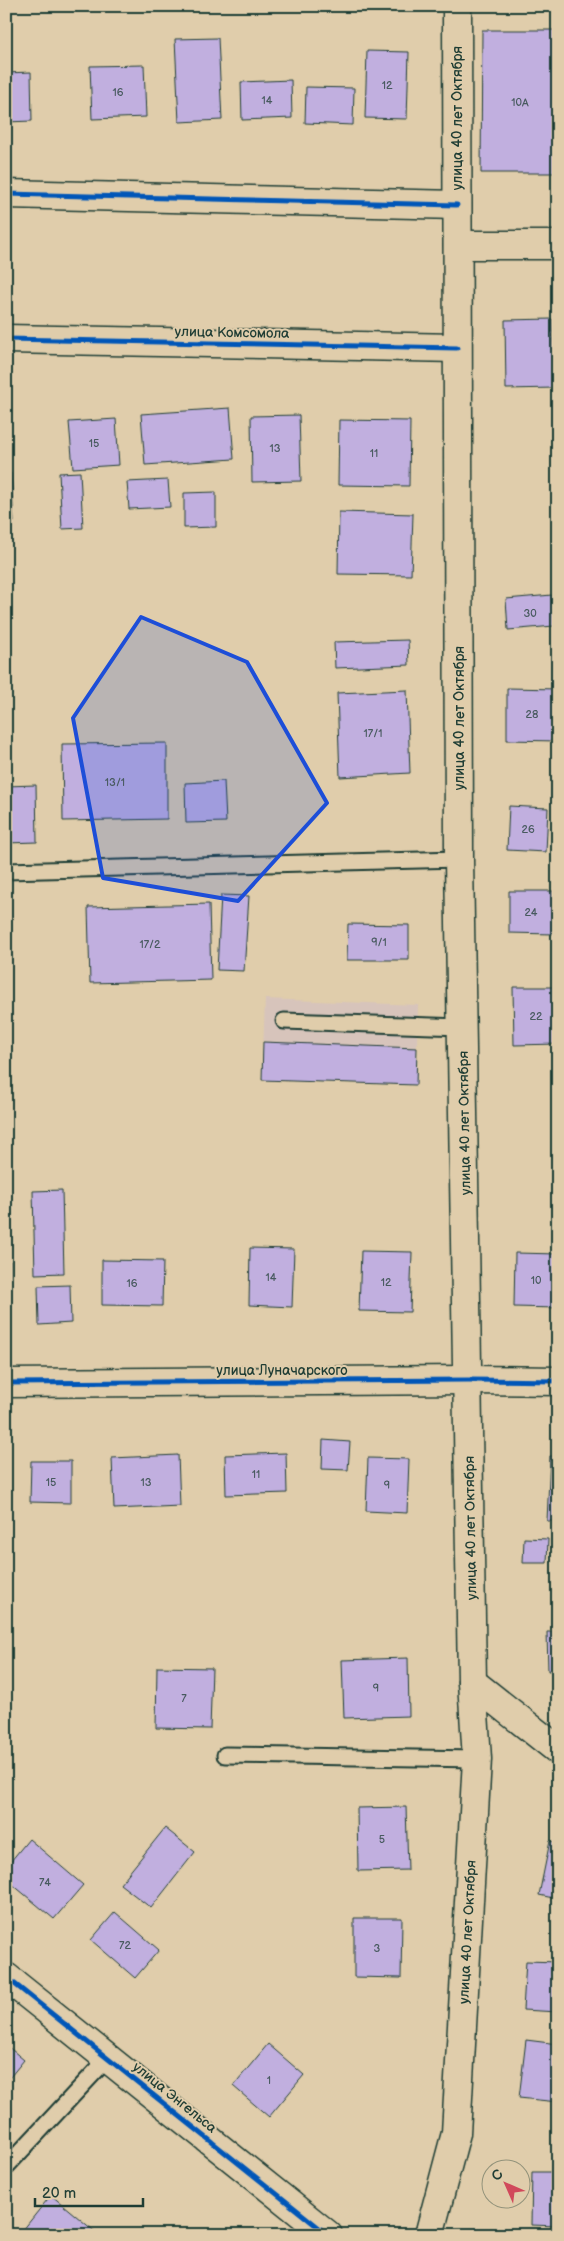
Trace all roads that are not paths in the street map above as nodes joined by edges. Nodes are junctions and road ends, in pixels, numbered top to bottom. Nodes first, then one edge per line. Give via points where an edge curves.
1 (457, 6) edge
2 (6, 194) edge
3 (456, 205) junction
4 (458, 245) junction
5 (558, 245) edge
6 (6, 339) edge
7 (457, 348) junction
8 (459, 859) junction
9 (6, 871) edge
10 (284, 1021) dead end
11 (462, 1027) junction
12 (468, 1380) junction
13 (558, 1381) edge
14 (6, 1383) edge
15 (472, 1682) junction
16 (558, 1750) edge
17 (225, 1755) dead end
18 (477, 1759) junction
19 (6, 1978) edge
20 (108, 2058) junction
21 (6, 2167) edge
22 (328, 2235) edge
23 (429, 2235) edge

1 - 3 main road, улица 40 лет Октября
2 - 3 main road
3 - 4 main road, улица 40 лет Октября
4 - 5 main road
4 - 7 main road, улица 40 лет Октября
6 - 7 main road, улица Комсомола
7 - 8 main road, улица 40 лет Октября
8 - 9 lane
8 - 11 main road, улица 40 лет Октября
10 - 11 lane
11 - 12 main road, улица 40 лет Октября
12 - 13 main road, улица Луначарского
12 - 14 main road, улица Луначарского
12 - 15 main road, улица 40 лет Октября
15 - 16 main road
15 - 18 main road, улица 40 лет Октября
17 - 18 lane
18 - 23 main road, улица 40 лет Октября via 456,2133
19 - 20 main road, улица Энгельса
20 - 21 lane
20 - 22 main road, улица Энгельса

